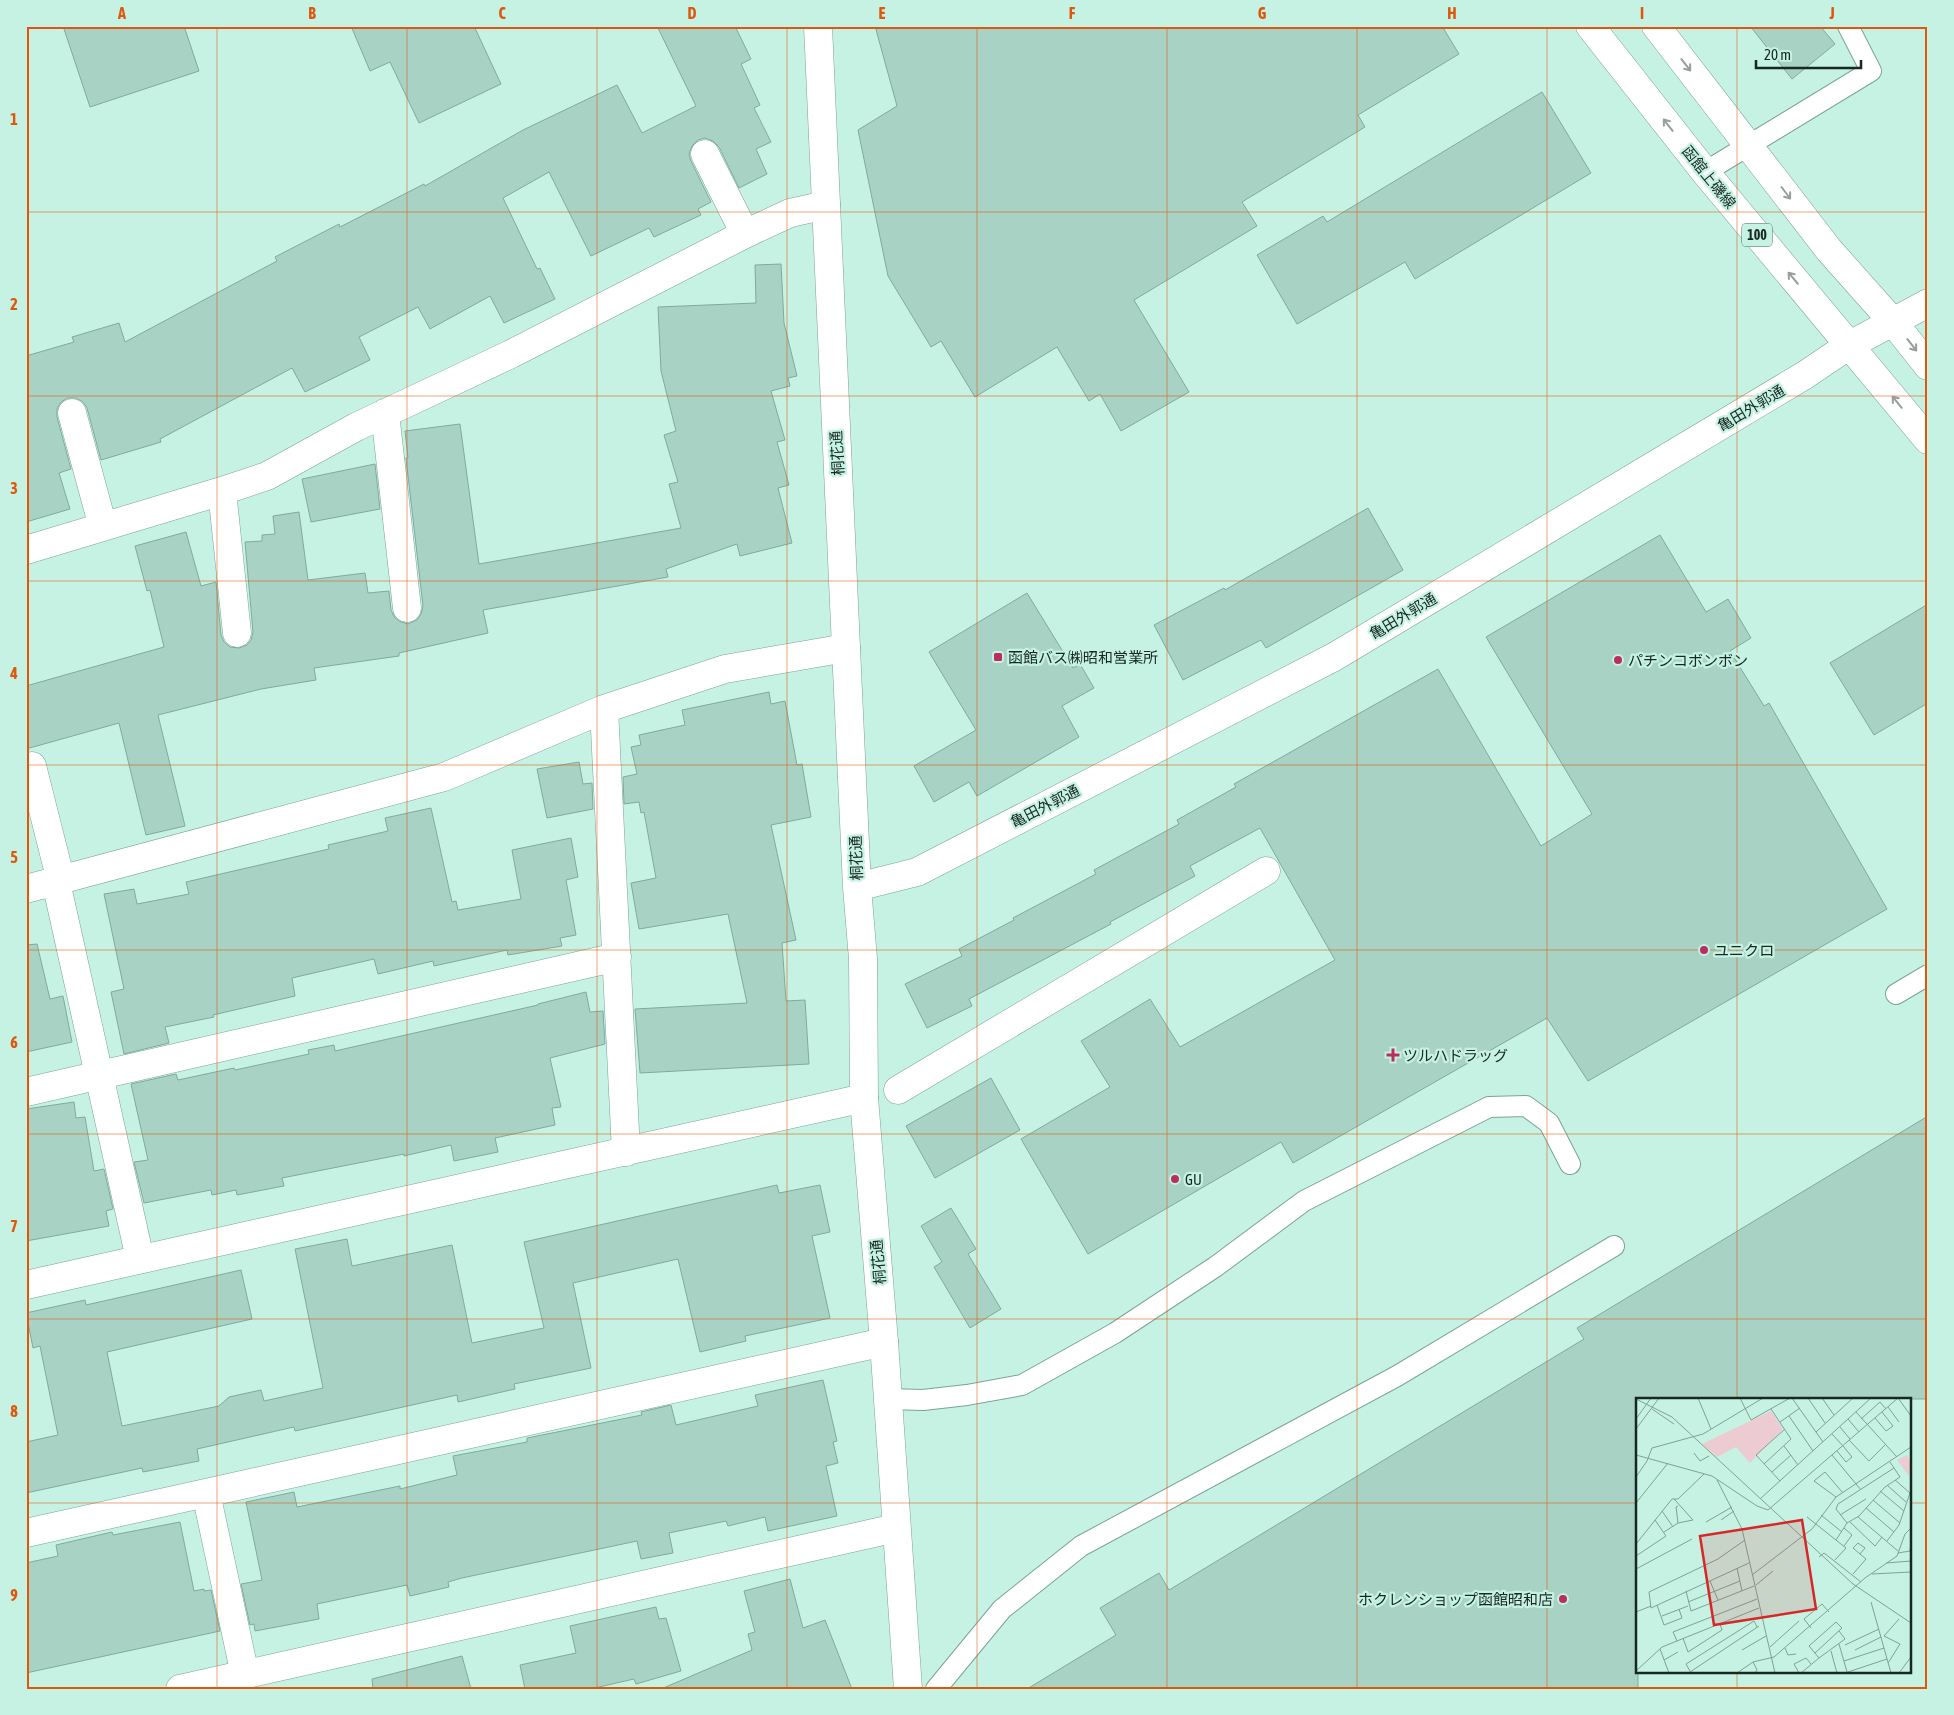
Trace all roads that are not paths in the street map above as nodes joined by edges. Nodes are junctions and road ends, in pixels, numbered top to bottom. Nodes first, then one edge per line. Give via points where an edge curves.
1 (818, 26) edge
2 (1590, 26) edge
3 (1656, 26) edge
4 (1848, 26) edge
5 (1749, 145) junction
6 (705, 154) dead end
7 (1705, 172) junction
8 (826, 204) junction
9 (745, 234) junction
10 (1928, 303) edge
11 (1893, 322) junction
12 (1848, 346) junction
13 (1928, 366) edge
14 (386, 413) junction
15 (72, 414) dead end
16 (1928, 440) edge
17 (222, 491) junction
18 (103, 527) junction
19 (26, 550) edge
20 (407, 608) dead end
21 (237, 634) dead end
22 (846, 648) junction
23 (604, 709) junction
24 (32, 766) dead end
25 (1266, 870) dead end
26 (58, 882) junction
27 (858, 888) junction
28 (26, 889) edge
29 (616, 957) junction
30 (1928, 975) edge
31 (1896, 994) dead end
32 (100, 1075) junction
33 (898, 1090) dead end
34 (26, 1092) edge
35 (864, 1098) junction
36 (626, 1152) junction
37 (1570, 1164) dead end
38 (1614, 1246) dead end
39 (140, 1259) junction
40 (26, 1285) edge
41 (884, 1342) junction
42 (888, 1399) junction
43 (206, 1493) junction
44 (896, 1528) junction
45 (26, 1533) edge
46 (244, 1674) junction
47 (180, 1689) edge
48 (908, 1689) edge
49 (936, 1689) edge

1 - 8 street, 桐花通
7 -> 2 street, 函館上磯線 / 100
3 -> 5 street
4 - 5 lane via 1871,71
5 - 7 lane
5 -> 11 street via 1828,250
6 - 9 street
12 -> 7 street, 函館上磯線 / 100
8 - 9 street via 790,213
8 - 22 street, 桐花通
9 - 14 street via 511,354
10 - 11 street, 亀田外郭通
11 - 12 street, 亀田外郭通
11 -> 13 street
16 -> 12 street, 函館上磯線 / 100
12 - 27 street, 亀田外郭通 via 1805,376 1334,657 917,872
14 - 17 street via 268,476
14 - 20 street
15 - 18 street
17 - 18 street
17 - 21 street
18 - 19 street
22 - 23 street via 725,669
22 - 27 street, 桐花通
23 - 26 street via 444,777
23 - 29 street
24 - 26 street
25 - 33 street
26 - 28 street
26 - 32 street
27 - 35 street, 桐花通 via 863,959
29 - 32 street
29 - 36 street
30 - 31 lane
32 - 34 street
32 - 39 street
35 - 36 street
35 - 41 street, 桐花通
36 - 39 street
37 - 42 lane via 1549,1123 1526,1106 1489,1107 1304,1201 1215,1267 1115,1333 1022,1385 932,1399
38 - 49 lane via 1397,1376 1081,1546 1002,1609
39 - 40 street
41 - 42 street, 桐花通
41 - 43 street
42 - 44 street, 桐花通
43 - 45 street
43 - 46 street
44 - 46 street
44 - 48 street, 桐花通
46 - 47 street

